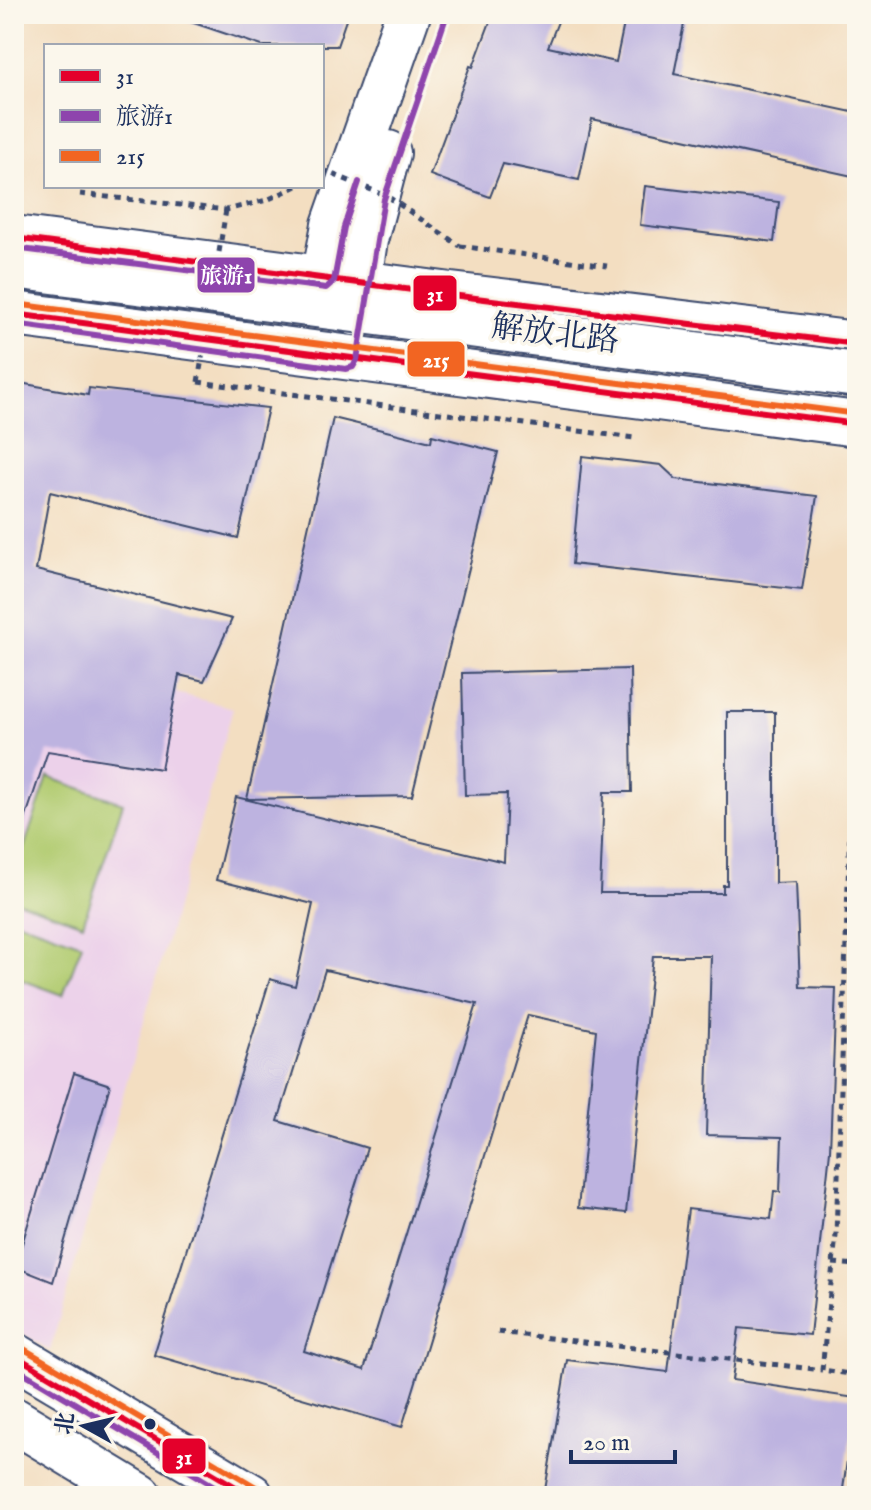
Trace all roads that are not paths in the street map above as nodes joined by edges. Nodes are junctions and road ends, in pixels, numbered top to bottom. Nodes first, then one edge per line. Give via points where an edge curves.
1 (408, 14) edge
2 (437, 14) edge
3 (14, 238) edge
4 (14, 266) edge
5 (341, 280) junction
6 (14, 287) edge
7 (14, 314) edge
8 (857, 344) edge
9 (347, 359) junction
10 (857, 375) edge
11 (857, 396) edge
12 (857, 424) edge
13 (14, 1355) edge
14 (14, 1420) edge
15 (140, 1496) edge
16 (251, 1496) edge

1 - 5 main road via 334,225
2 - 5 main road
3 - 5 main road, 解放北路
4 - 10 main road, 解放北路, bridge
5 - 8 main road, 解放北路
5 - 9 main road
6 - 11 main road, 解放北路
7 - 9 main road, 解放北路
9 - 12 main road, 解放北路
13 - 16 main road
14 - 15 main road

